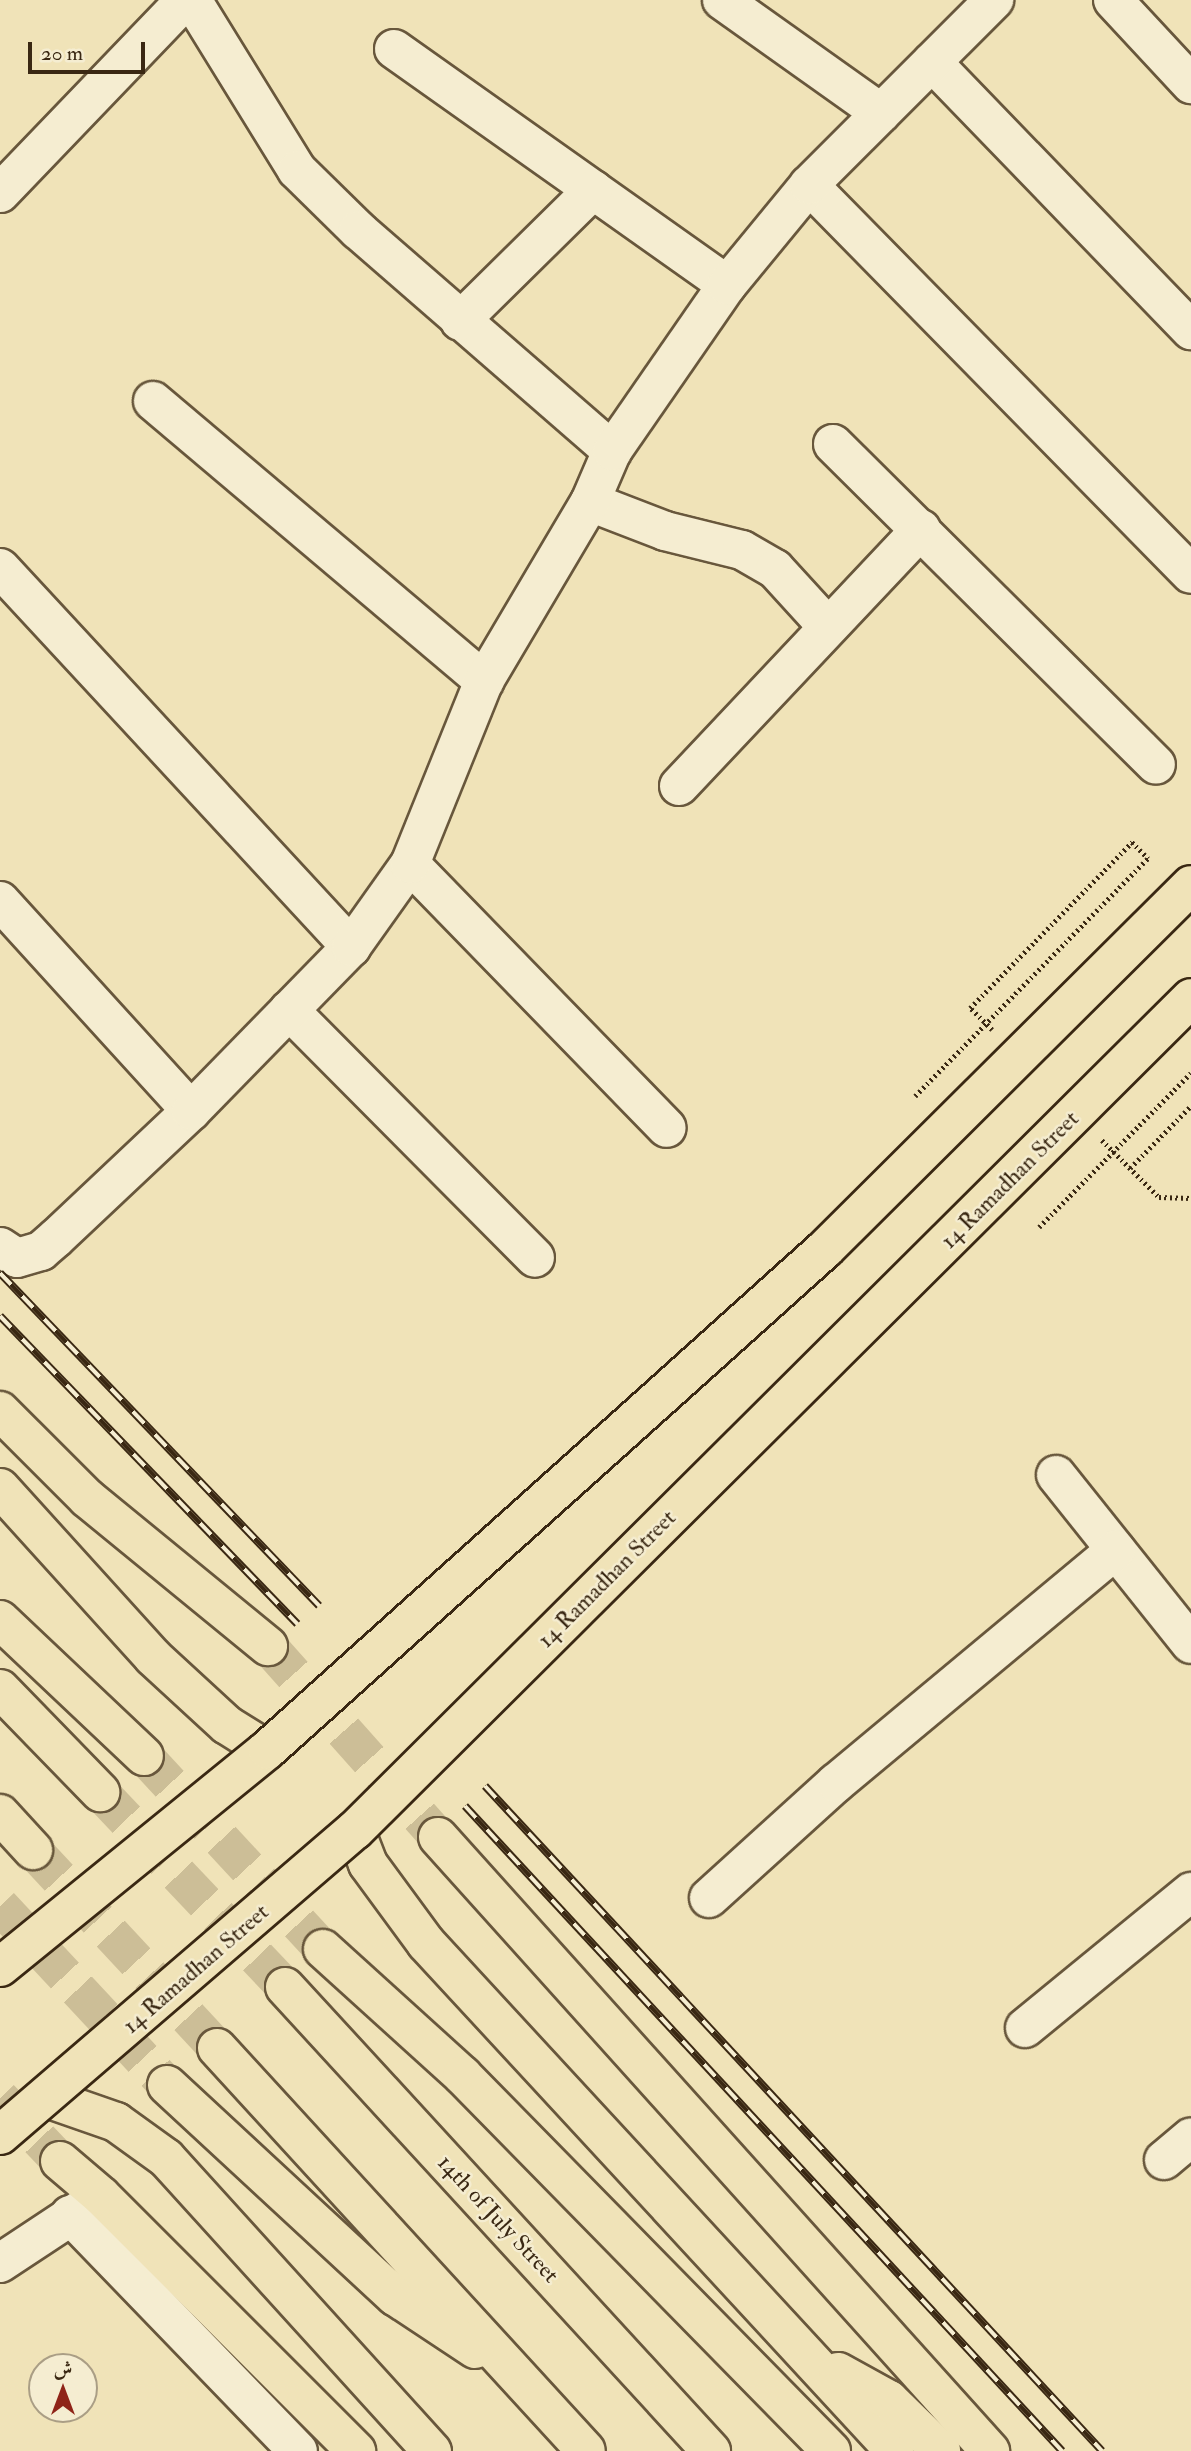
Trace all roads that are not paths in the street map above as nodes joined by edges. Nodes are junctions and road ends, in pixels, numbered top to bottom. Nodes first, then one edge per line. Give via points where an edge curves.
1 (184, 0) edge
2 (192, 0) edge
3 (722, 0) edge
4 (994, 0) edge
5 (1114, 0) edge
6 (394, 49) dead end
7 (932, 62) junction
8 (1191, 84) edge
9 (881, 113) junction
10 (808, 185) junction
11 (593, 190) junction
12 (0, 193) edge
13 (727, 285) junction
14 (460, 321) junction
15 (1191, 331) edge
16 (153, 401) dead end
17 (834, 444) dead end
18 (612, 451) junction
19 (590, 502) junction
20 (921, 529) junction
21 (0, 568) edge
22 (1191, 574) edge
23 (827, 626) junction
24 (484, 681) junction
25 (1156, 765) dead end
26 (679, 786) dead end
27 (410, 864) junction
28 (1191, 885) edge
29 (0, 901) edge
30 (351, 947) junction
31 (1191, 998) edge
32 (289, 1010) junction
33 (191, 1111) junction
34 (667, 1128) dead end
35 (0, 1247) edge
36 (535, 1258) dead end
37 (0, 1411) edge
38 (1056, 1475) dead end
39 (0, 1488) edge
40 (1116, 1550) junction
41 (0, 1620) edge
42 (1191, 1644) edge
43 (268, 1646) tunnel mouth
44 (0, 1689) edge
45 (267, 1750) junction
46 (144, 1756) tunnel mouth
47 (100, 1792) tunnel mouth
48 (0, 1814) edge
49 (355, 1830) junction
50 (438, 1837) tunnel mouth
51 (33, 1850) tunnel mouth
52 (1191, 1892) edge
53 (709, 1898) dead end
54 (323, 1949) tunnel mouth
55 (0, 1967) edge
56 (285, 1987) tunnel mouth
57 (1025, 2028) dead end
58 (217, 2048) tunnel mouth
59 (167, 2085) tunnel mouth
60 (47, 2098) junction
61 (0, 2135) edge
62 (60, 2161) tunnel mouth
63 (86, 2205) junction
64 (0, 2263) edge
65 (817, 2363) junction
66 (508, 2365) junction
67 (298, 2451) edge
68 (356, 2451) edge
69 (432, 2451) edge
70 (586, 2451) edge
71 (710, 2451) edge
72 (831, 2451) edge
73 (895, 2451) edge
74 (941, 2451) edge
75 (990, 2451) edge

1 - 12 street
2 - 14 street via 297,170
3 - 9 street
4 - 7 street
5 - 8 street
6 - 11 street
7 - 9 street
7 - 15 street
9 - 10 street
10 - 13 street
10 - 22 street
11 - 13 street
11 - 14 street
13 - 18 street
14 - 18 street
16 - 24 street
17 - 20 street
18 - 19 street
19 - 23 street via 665,531 742,550 775,569
19 - 24 street
20 - 23 street
20 - 25 street
21 - 30 street
23 - 26 street
24 - 27 street
27 - 30 street
27 - 34 street
28 - 45 main road, bridge via 825,1250
29 - 33 street
30 - 32 street
31 - 49 main road, 14 Ramadhan Street, bridge
32 - 33 street
32 - 36 street
33 - 35 street via 41,1251 17,1258
37 - 43 main road via 87,1498
38 - 40 street
39 - 45 main road via 153,1657 227,1725
40 - 42 street
40 - 53 street via 836,1783
41 - 46 main road
44 - 47 main road
45 - 55 main road, bridge
48 - 51 main road
49 - 60 main road, 14 Ramadhan Street, bridge
49 - 65 main road via 368,1864 426,1943
50 - 75 main road
52 - 57 street
54 - 72 main road via 462,2075
56 - 71 main road, 14th of July Street
58 - 66 main road
59 - 66 main road via 395,2296 442,2329
60 - 61 main road, 14 Ramadhan Street, bridge
60 - 69 main road via 116,2122 166,2158
62 - 63 main road
63 - 64 street
63 - 67 street
63 - 68 main road
65 - 73 main road
65 - 74 main road via 889,2400
66 - 70 main road

